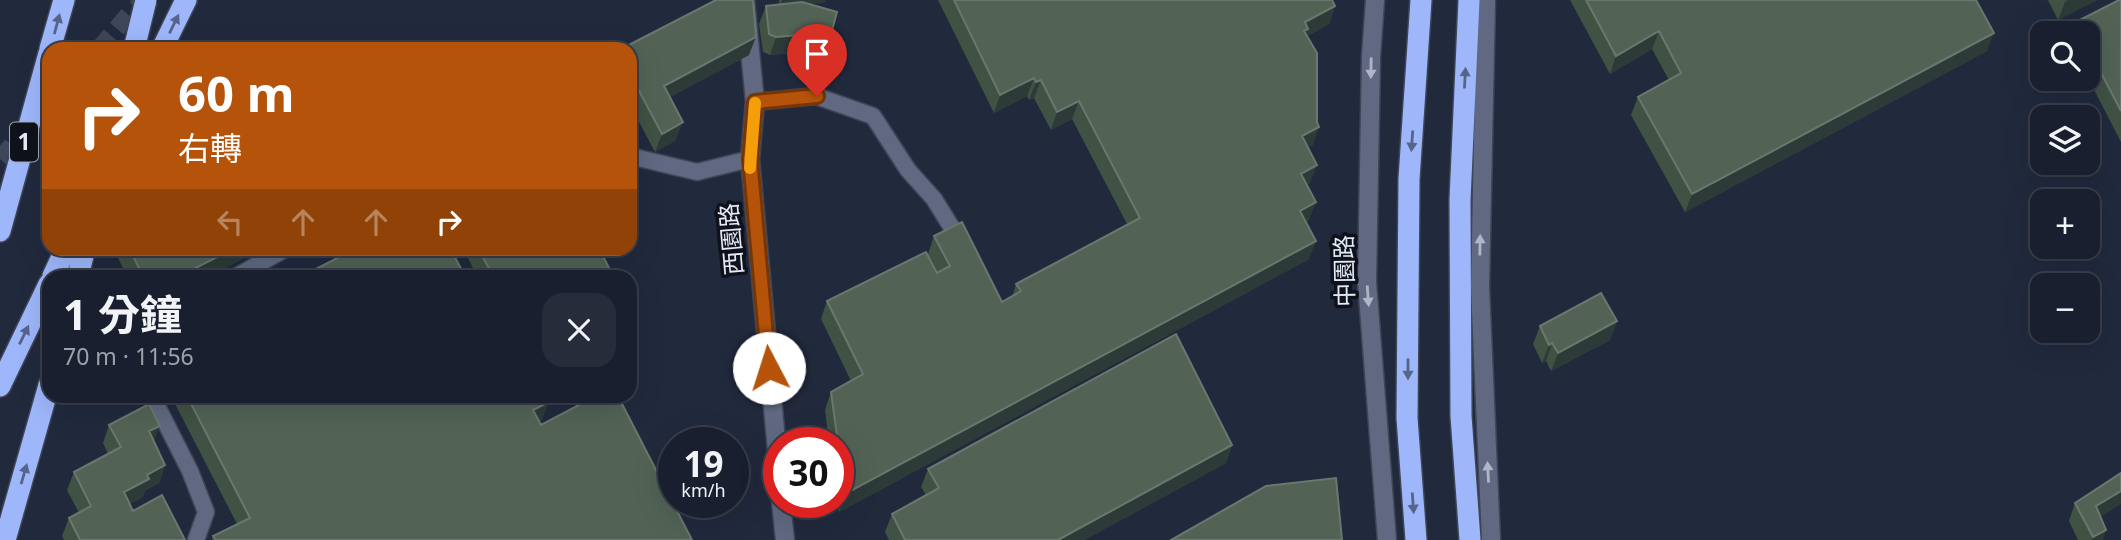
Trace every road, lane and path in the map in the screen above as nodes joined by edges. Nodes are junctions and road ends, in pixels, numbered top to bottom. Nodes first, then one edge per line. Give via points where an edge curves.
1 (64, 0) edge
2 (146, 0) edge
3 (186, 0) edge
4 (744, 0) edge
5 (1375, 0) edge
6 (1421, 0) edge
7 (1469, 0) edge
8 (1486, 0) edge
9 (52, 42) edge
10 (136, 42) edge
11 (165, 42) edge
12 (42, 80) edge
13 (755, 102) junction
14 (637, 158) edge
15 (750, 159) junction
16 (0, 231) edge
17 (964, 246) edge
18 (273, 256) edge
19 (248, 270) edge
20 (42, 299) edge
21 (0, 386) edge
22 (44, 403) edge
23 (156, 403) edge
24 (775, 427) edge
25 (783, 518) edge
26 (5, 540) edge
27 (196, 540) edge
28 (785, 540) edge
29 (1387, 540) edge
30 (1416, 540) edge
31 (1470, 540) edge
32 (1491, 540) edge

9 -> 1 highway, 1
2 - 10 highway, bridge
11 -> 3 highway
4 - 13 main road, 西園路
5 -> 29 main road, 中園路 via 1367,282
6 -> 30 highway via 1409,179 1407,418
31 -> 7 highway via 1461,416 1460,200
32 -> 8 main road via 1480,287
12 - 16 highway, 1
13 - 15 main road, 西園路
13 - 17 lane via 817,96 873,116
14 - 15 lane via 697,172
15 - 24 main road, 西園路
18 - 19 lane
21 -> 20 highway
26 -> 22 highway
23 - 27 lane via 206,512
25 - 28 main road

